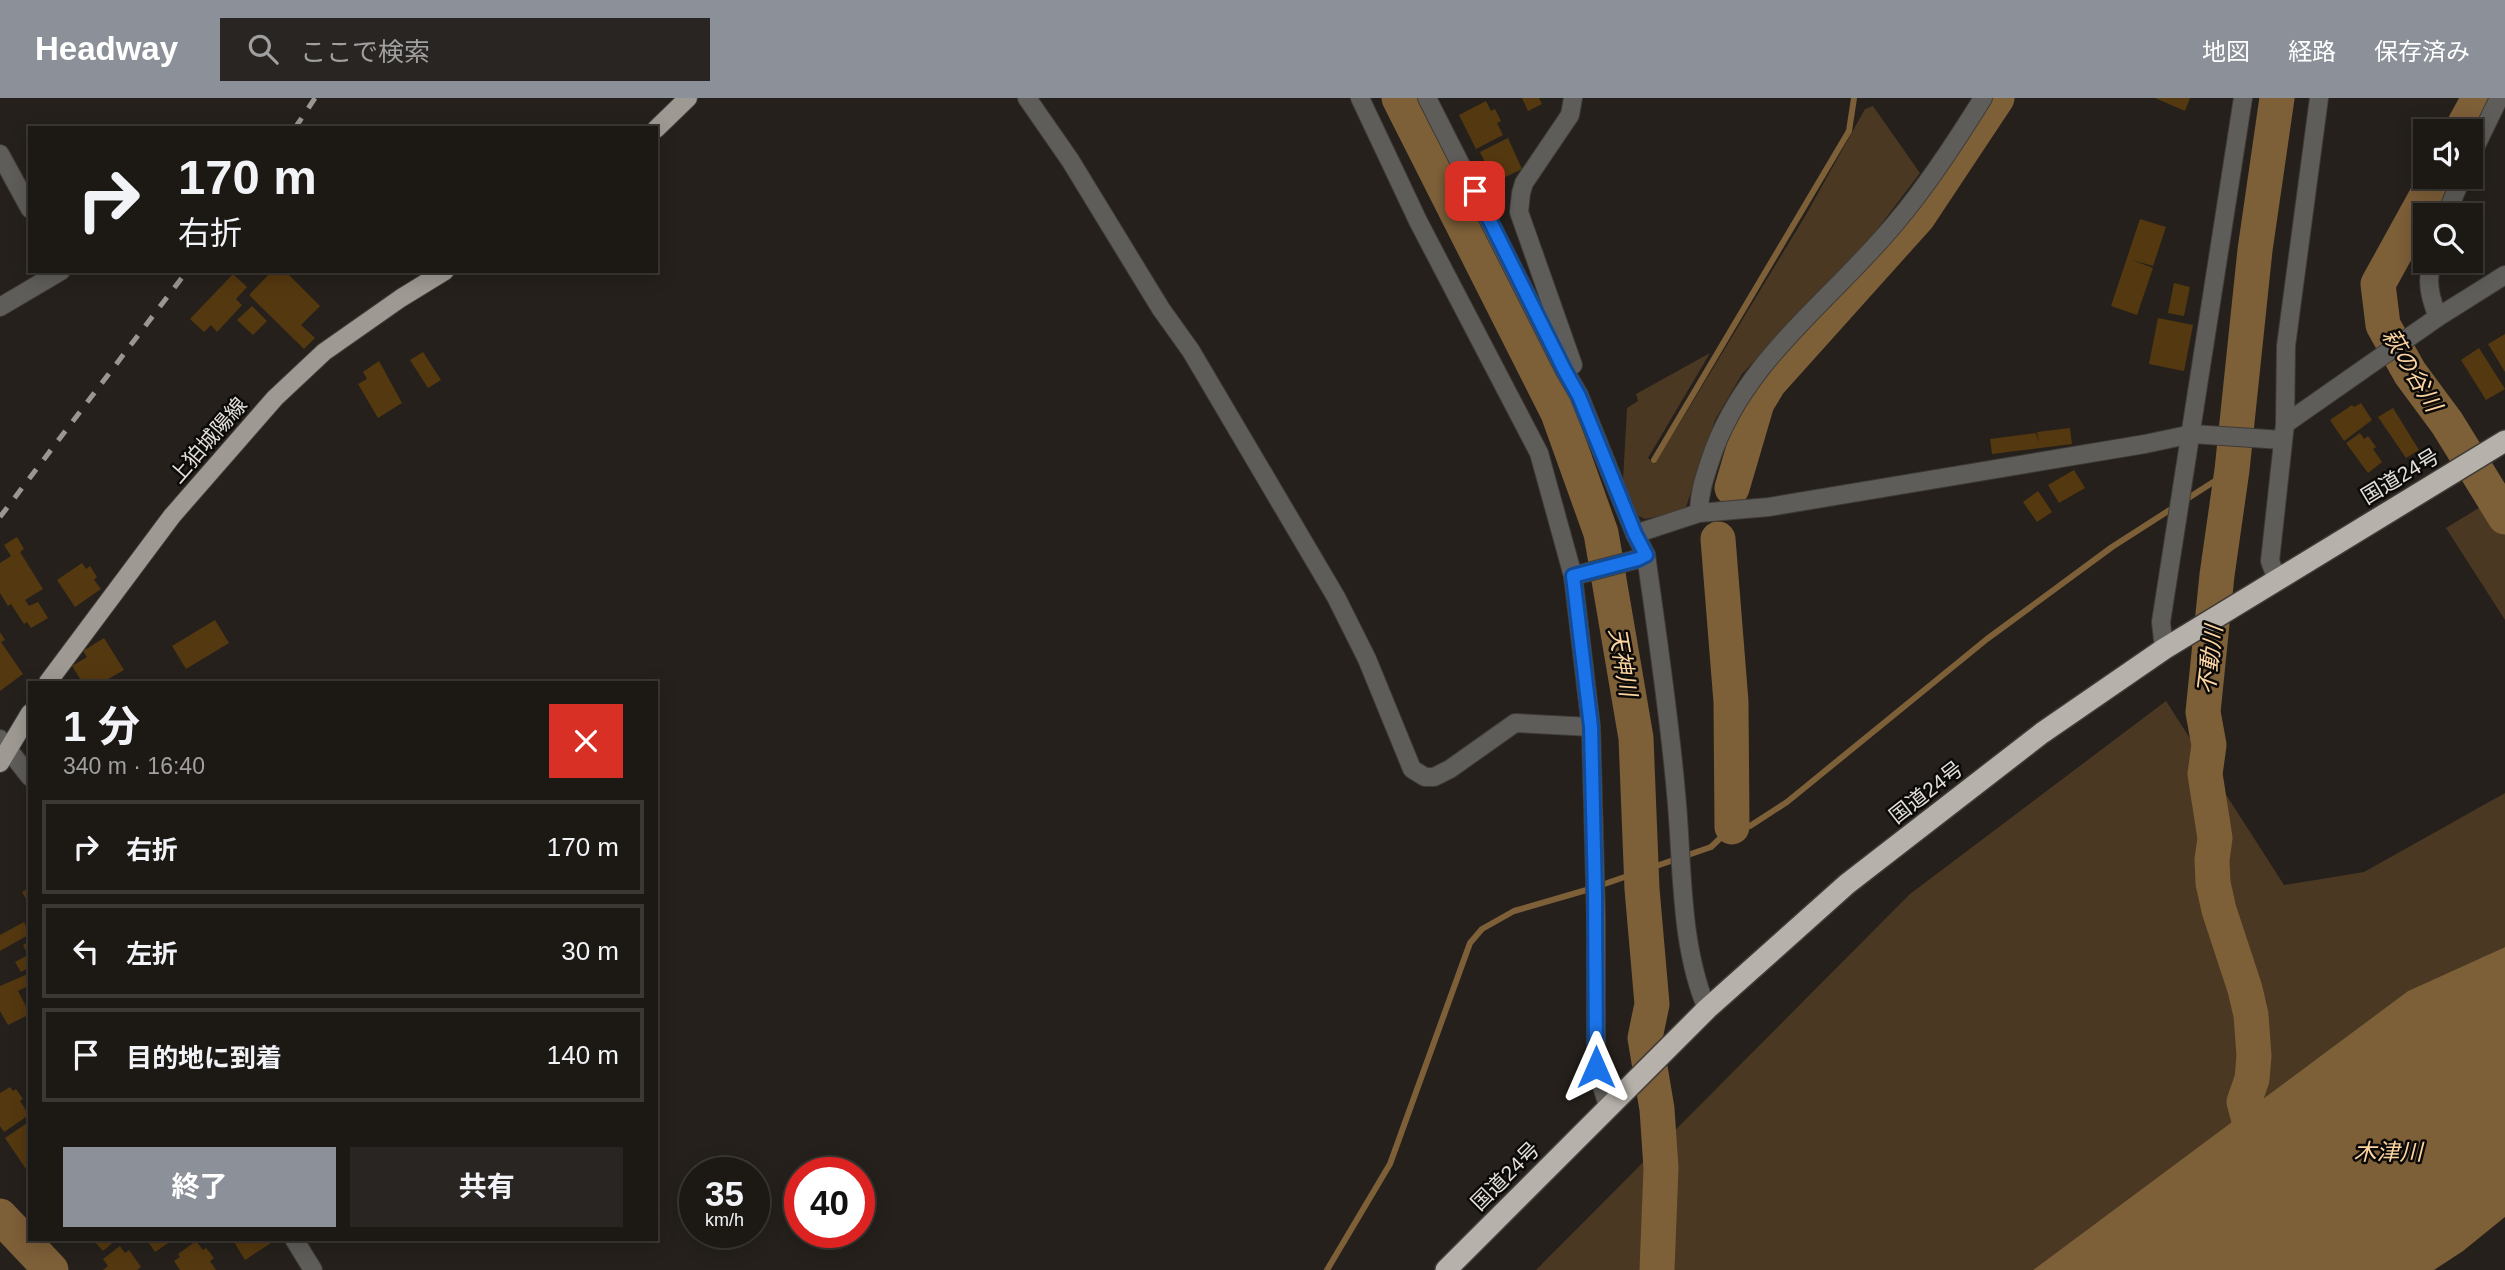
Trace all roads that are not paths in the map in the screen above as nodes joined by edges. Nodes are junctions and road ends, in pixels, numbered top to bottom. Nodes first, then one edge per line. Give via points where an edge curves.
1 (688, 98) edge
2 (1027, 98) edge
3 (1360, 98) edge
4 (1427, 98) edge
5 (1573, 98) edge
6 (1983, 98) edge
7 (2244, 98) edge
8 (2319, 98) edge
9 (2499, 98) edge
10 (658, 127) edge
11 (2483, 131) edge
12 (0, 154) edge
13 (28, 205) edge
14 (58, 273) edge
15 (442, 273) edge
16 (2428, 273) edge
17 (2505, 275) edge
18 (0, 307) edge
19 (2438, 317) junction
20 (1579, 396) junction
21 (2199, 434) junction
22 (2279, 434) junction
23 (2496, 447) edge
24 (1699, 513) junction
25 (1635, 534) junction
26 (1642, 557) junction
27 (1578, 575) junction
28 (2277, 580) junction
29 (2170, 645) junction
30 (49, 681) edge
31 (28, 716) edge
32 (1591, 727) junction
33 (3, 751) edge
34 (28, 775) edge
35 (1707, 1009) junction
36 (1608, 1106) junction
37 (295, 1241) edge
38 (313, 1270) edge
39 (1446, 1270) edge

1 - 10 main road
2 - 32 street via 1191,351 1336,597 1412,769 1434,777 1515,723
3 - 27 street via 1539,453
4 - 20 street
5 - 20 street via 1570,114 1524,183 1519,212 1574,368
6 - 24 street via 1898,221 1791,332 1740,395 1718,436 1699,495
7 - 21 street
8 - 22 street
9 - 11 street
12 - 13 street
14 - 18 street
15 - 30 main road, 上狛城陽線 via 324,352 275,398 172,516
16 - 19 street via 2430,298
17 - 19 street
19 - 22 street
20 - 25 street
21 - 22 street
21 - 24 street via 1782,504
21 - 29 street via 2161,622
22 - 28 street via 2270,561
23 - 28 highway, 国道24号
24 - 25 street
25 - 26 street
26 - 27 street
26 - 35 street via 1667,696 1685,906 1696,982
27 - 32 street
28 - 29 highway, 国道24号
29 - 35 highway, 国道24号 via 2042,733 1847,884
31 - 33 main road
32 - 36 street via 1596,1067
33 - 34 street
35 - 36 highway, 国道24号
36 - 39 highway, 国道24号
37 - 38 street

